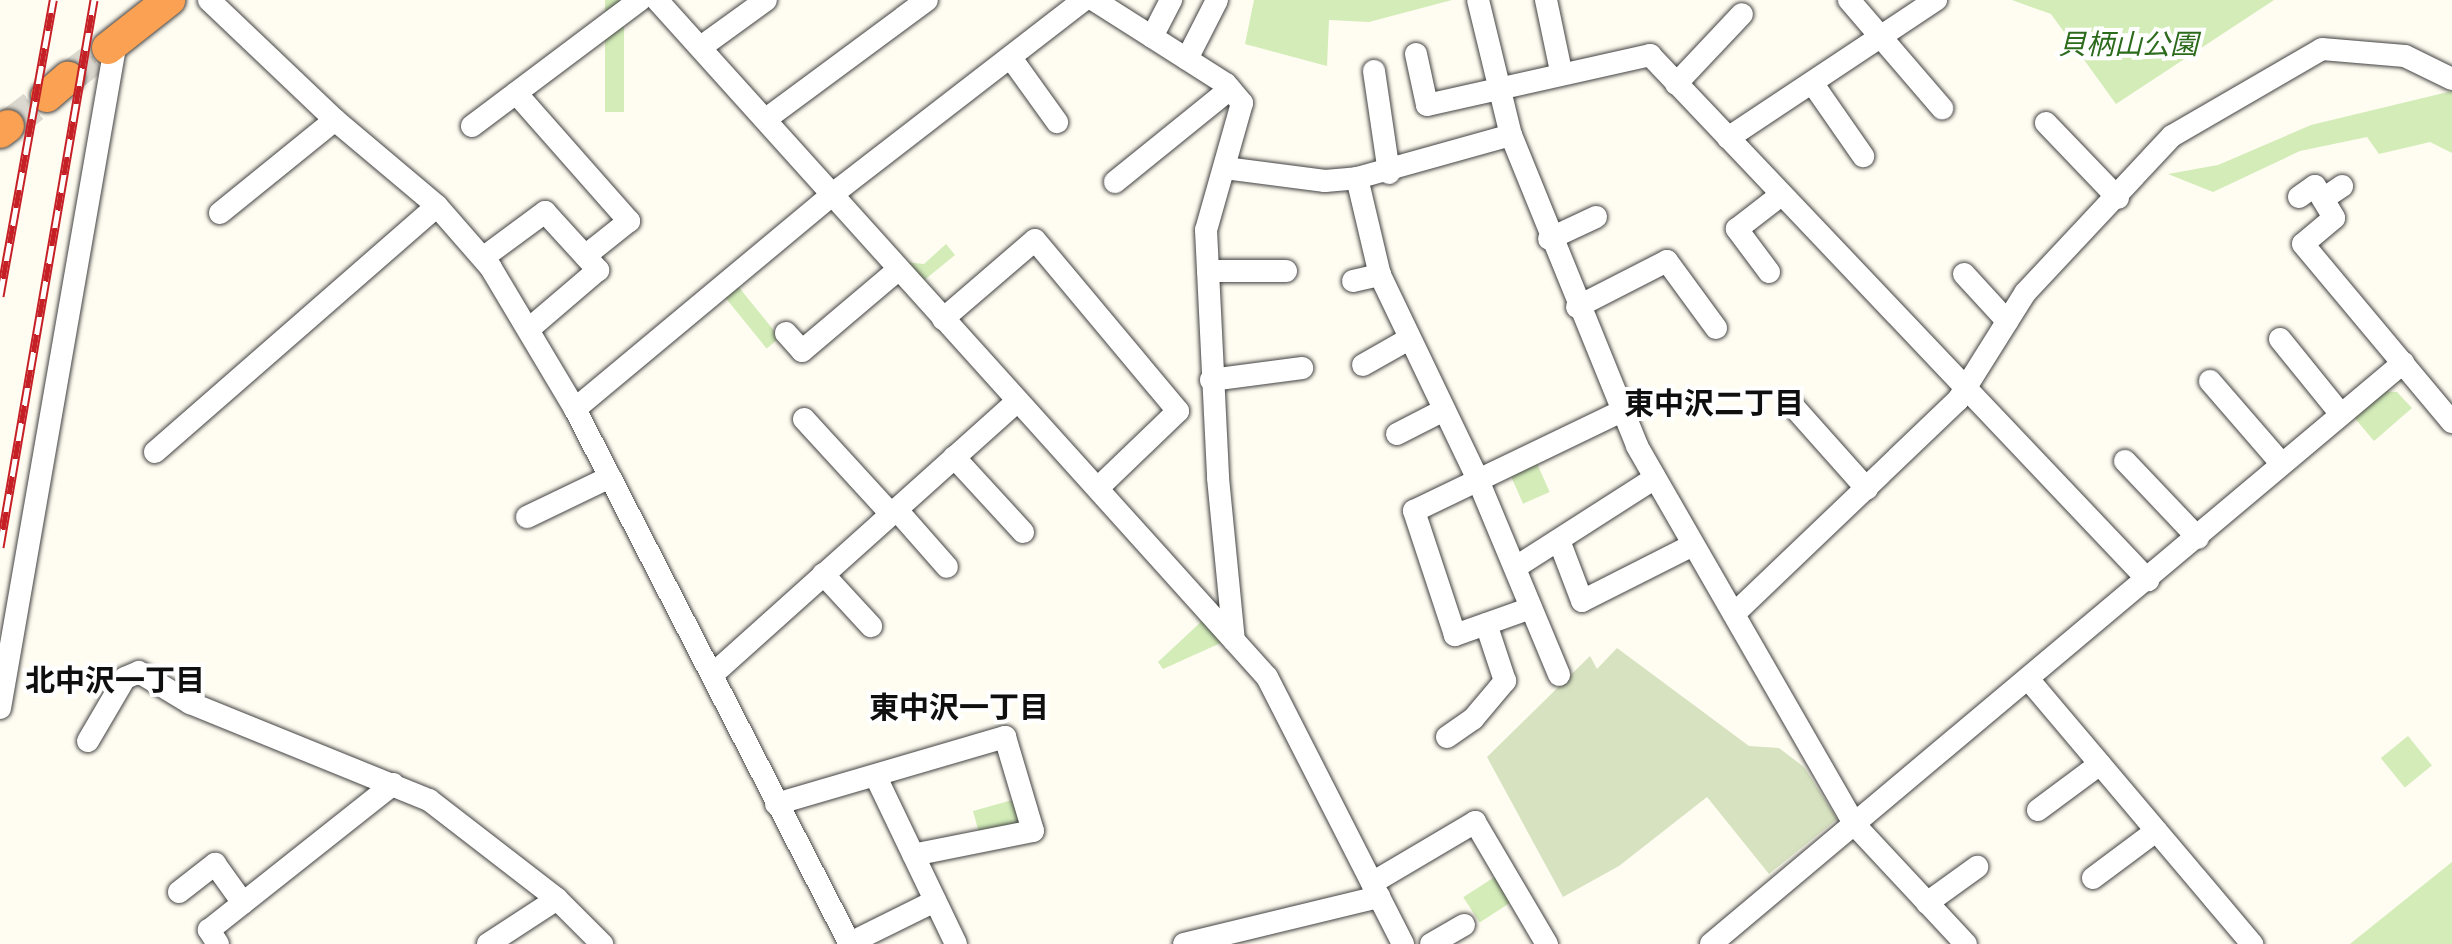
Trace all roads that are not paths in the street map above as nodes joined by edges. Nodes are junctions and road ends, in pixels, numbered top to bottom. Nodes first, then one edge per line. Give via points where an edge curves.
1 (169, 0) edge
2 (209, 0) edge
3 (640, 0) edge
4 (657, 0) edge
5 (766, 0) edge
6 (927, 0) edge
7 (1084, 0) edge
8 (1094, 0) edge
9 (1171, 0) edge
10 (1217, 0) edge
11 (1478, 0) edge
12 (1546, 0) edge
13 (1849, 0) edge
14 (1936, 0) edge
15 (1126, 9) edge
16 (1742, 14) dead end
17 (1152, 37) junction
18 (1885, 37) junction
19 (112, 45) joint
20 (701, 47) junction
21 (1416, 54) dead end
22 (1011, 58) junction
23 (1187, 59) junction
24 (1374, 71) dead end
25 (1561, 71) junction
26 (2452, 79) edge
27 (1676, 84) junction
28 (1813, 84) junction
29 (1230, 89) junction
30 (1496, 89) junction
31 (516, 93) junction
32 (1942, 108) dead end
33 (766, 119) junction
34 (335, 120) junction
35 (1057, 122) dead end
36 (2046, 123) dead end
37 (472, 126) dead end
38 (1511, 135) junction
39 (1728, 138) junction
40 (1863, 156) dead end
41 (1225, 168) junction
42 (1389, 173) junction
43 (1357, 178) junction
44 (1115, 182) dead end
45 (2342, 186) dead end
46 (834, 193) junction
47 (1781, 195) junction
48 (2299, 197) dead end
49 (2118, 198) junction
50 (2323, 199) junction
51 (437, 206) junction
52 (220, 213) dead end
53 (1596, 217) dead end
54 (1549, 239) junction
55 (585, 256) junction
56 (484, 257) junction
57 (898, 270) junction
58 (1208, 271) junction
59 (1286, 271) dead end
60 (1769, 272) dead end
61 (1964, 274) dead end
62 (1380, 275) junction
63 (1353, 281) dead end
64 (1577, 307) junction
65 (943, 319) junction
66 (2007, 321) junction
67 (1716, 328) dead end
68 (529, 329) junction
69 (786, 333) dead end
70 (1409, 339) junction
71 (2280, 339) dead end
72 (2403, 363) junction
73 (1363, 365) dead end
74 (1302, 368) dead end
75 (1211, 380) junction
76 (2210, 381) dead end
77 (1964, 390) junction
78 (1017, 401) junction
79 (1793, 406) dead end
80 (575, 409) junction
81 (1444, 410) junction
82 (1622, 411) junction
83 (2340, 413) junction
84 (804, 419) dead end
85 (2452, 422) edge
86 (1397, 434) dead end
87 (155, 452) dead end
88 (954, 457) junction
89 (2125, 461) dead end
90 (2281, 463) junction
91 (610, 477) junction
92 (1655, 478) junction
93 (1478, 480) junction
94 (1098, 488) junction
95 (1867, 489) junction
96 (894, 511) junction
97 (527, 517) dead end
98 (1023, 532) dead end
99 (2198, 538) junction
100 (1560, 543) junction
101 (1693, 545) junction
102 (947, 567) dead end
103 (1516, 567) junction
104 (823, 574) junction
105 (2148, 580) junction
106 (1531, 608) junction
107 (1734, 614) junction
108 (1486, 624) junction
109 (871, 626) dead end
110 (1234, 640) junction
111 (712, 675) junction
112 (1559, 675) dead end
113 (2029, 680) junction
114 (0, 708) edge
115 (1447, 737) dead end
116 (88, 741) dead end
117 (2100, 764) junction
118 (876, 777) junction
119 (393, 784) junction
120 (776, 804) junction
121 (2038, 810) dead end
122 (1854, 824) junction
123 (2156, 831) junction
124 (913, 855) junction
125 (1977, 867) dead end
126 (2093, 878) dead end
127 (1376, 890) junction
128 (179, 892) dead end
129 (557, 899) junction
130 (935, 901) junction
131 (243, 903) junction
132 (1927, 903) junction
133 (1464, 925) dead end
134 (1244, 937) edge
135 (218, 944) edge
136 (488, 944) edge
137 (602, 944) edge
138 (850, 944) edge
139 (956, 944) edge
140 (1184, 944) edge
141 (1403, 944) edge
142 (1431, 944) edge
143 (1547, 944) edge
144 (1711, 944) edge
145 (1966, 944) edge
146 (2252, 944) edge

1 - 19 highway
2 - 34 street
3 - 31 street
4 - 20 street
5 - 20 street
6 - 33 street
7 - 22 street
8 - 15 street
9 - 17 street
10 - 23 street
11 - 30 street
12 - 25 street
13 - 18 street
14 - 18 street
15 - 17 street
16 - 27 street
17 - 23 street
18 - 28 street
18 - 32 street
19 - 114 street
20 - 33 street
21 - 30 street via 1427,105
22 - 35 street
22 - 46 street
23 - 29 street
24 - 42 street
25 - 27 street via 1650,55
25 - 30 street
26 - 49 street via 2385,52 2322,49 2301,56 2172,136
27 - 39 street
28 - 39 street
28 - 40 street
29 - 41 street via 1242,103
29 - 44 street
30 - 38 street
31 - 37 street
31 - 55 street via 629,221
33 - 46 street
34 - 51 street
34 - 52 street
36 - 49 street
38 - 42 street
38 - 54 street
39 - 47 street
41 - 43 street via 1325,181
41 - 58 street via 1206,230
42 - 43 street
43 - 62 street
45 - 50 street
46 - 57 street
46 - 80 street
47 - 60 street via 1737,229
47 - 77 street
48 - 50 street via 2315,186
49 - 66 street via 2025,293
50 - 72 street via 2334,218 2303,244
51 - 56 street
51 - 87 street
53 - 54 street
54 - 64 street
55 - 56 street via 545,212
55 - 68 street via 598,270
56 - 68 street
57 - 65 street
57 - 69 street via 802,351
58 - 59 street
58 - 75 street
61 - 66 street
62 - 63 street
62 - 70 street
64 - 67 street via 1667,261
64 - 82 street
65 - 78 street
65 - 94 street via 1035,240 1178,411
66 - 77 street
68 - 80 street
70 - 73 street
70 - 81 street
71 - 83 street
72 - 83 street
72 - 85 street
74 - 75 street
75 - 110 street
76 - 90 street
77 - 95 street
77 - 105 street
78 - 88 street
78 - 94 street
79 - 95 street
80 - 91 street
81 - 86 street
81 - 93 street
82 - 92 street
82 - 93 street
83 - 90 street
84 - 96 street
88 - 96 street
88 - 98 street
89 - 99 street
90 - 99 street
91 - 97 street
91 - 111 street
92 - 100 street
92 - 101 street
93 - 103 street
93 - 108 street via 1414,511 1455,635
94 - 110 street
95 - 107 street
96 - 102 street
96 - 104 street
99 - 105 street
100 - 101 street via 1582,601
100 - 103 street
101 - 107 street
103 - 106 street
104 - 109 street
104 - 111 street
105 - 113 street
106 - 108 street
106 - 112 street
107 - 122 street
108 - 115 street via 1505,681 1473,719
110 - 127 street via 1282,700
111 - 120 street
113 - 117 street
113 - 122 street
116 - 119 street via 125,678 139,672 190,703
117 - 121 street
117 - 123 street
118 - 120 street
118 - 124 street
118 - 124 street via 1005,737 1033,831
119 - 129 street via 429,800
119 - 131 street
120 - 138 street
122 - 132 street
122 - 144 street
123 - 126 street
123 - 146 street
124 - 130 street
125 - 132 street
127 - 134 street
127 - 141 street
127 - 143 street via 1475,822
128 - 131 street via 215,864
129 - 136 street
129 - 137 street
130 - 138 street
130 - 139 street
131 - 135 street via 209,930
132 - 145 street
133 - 142 street
134 - 140 street

